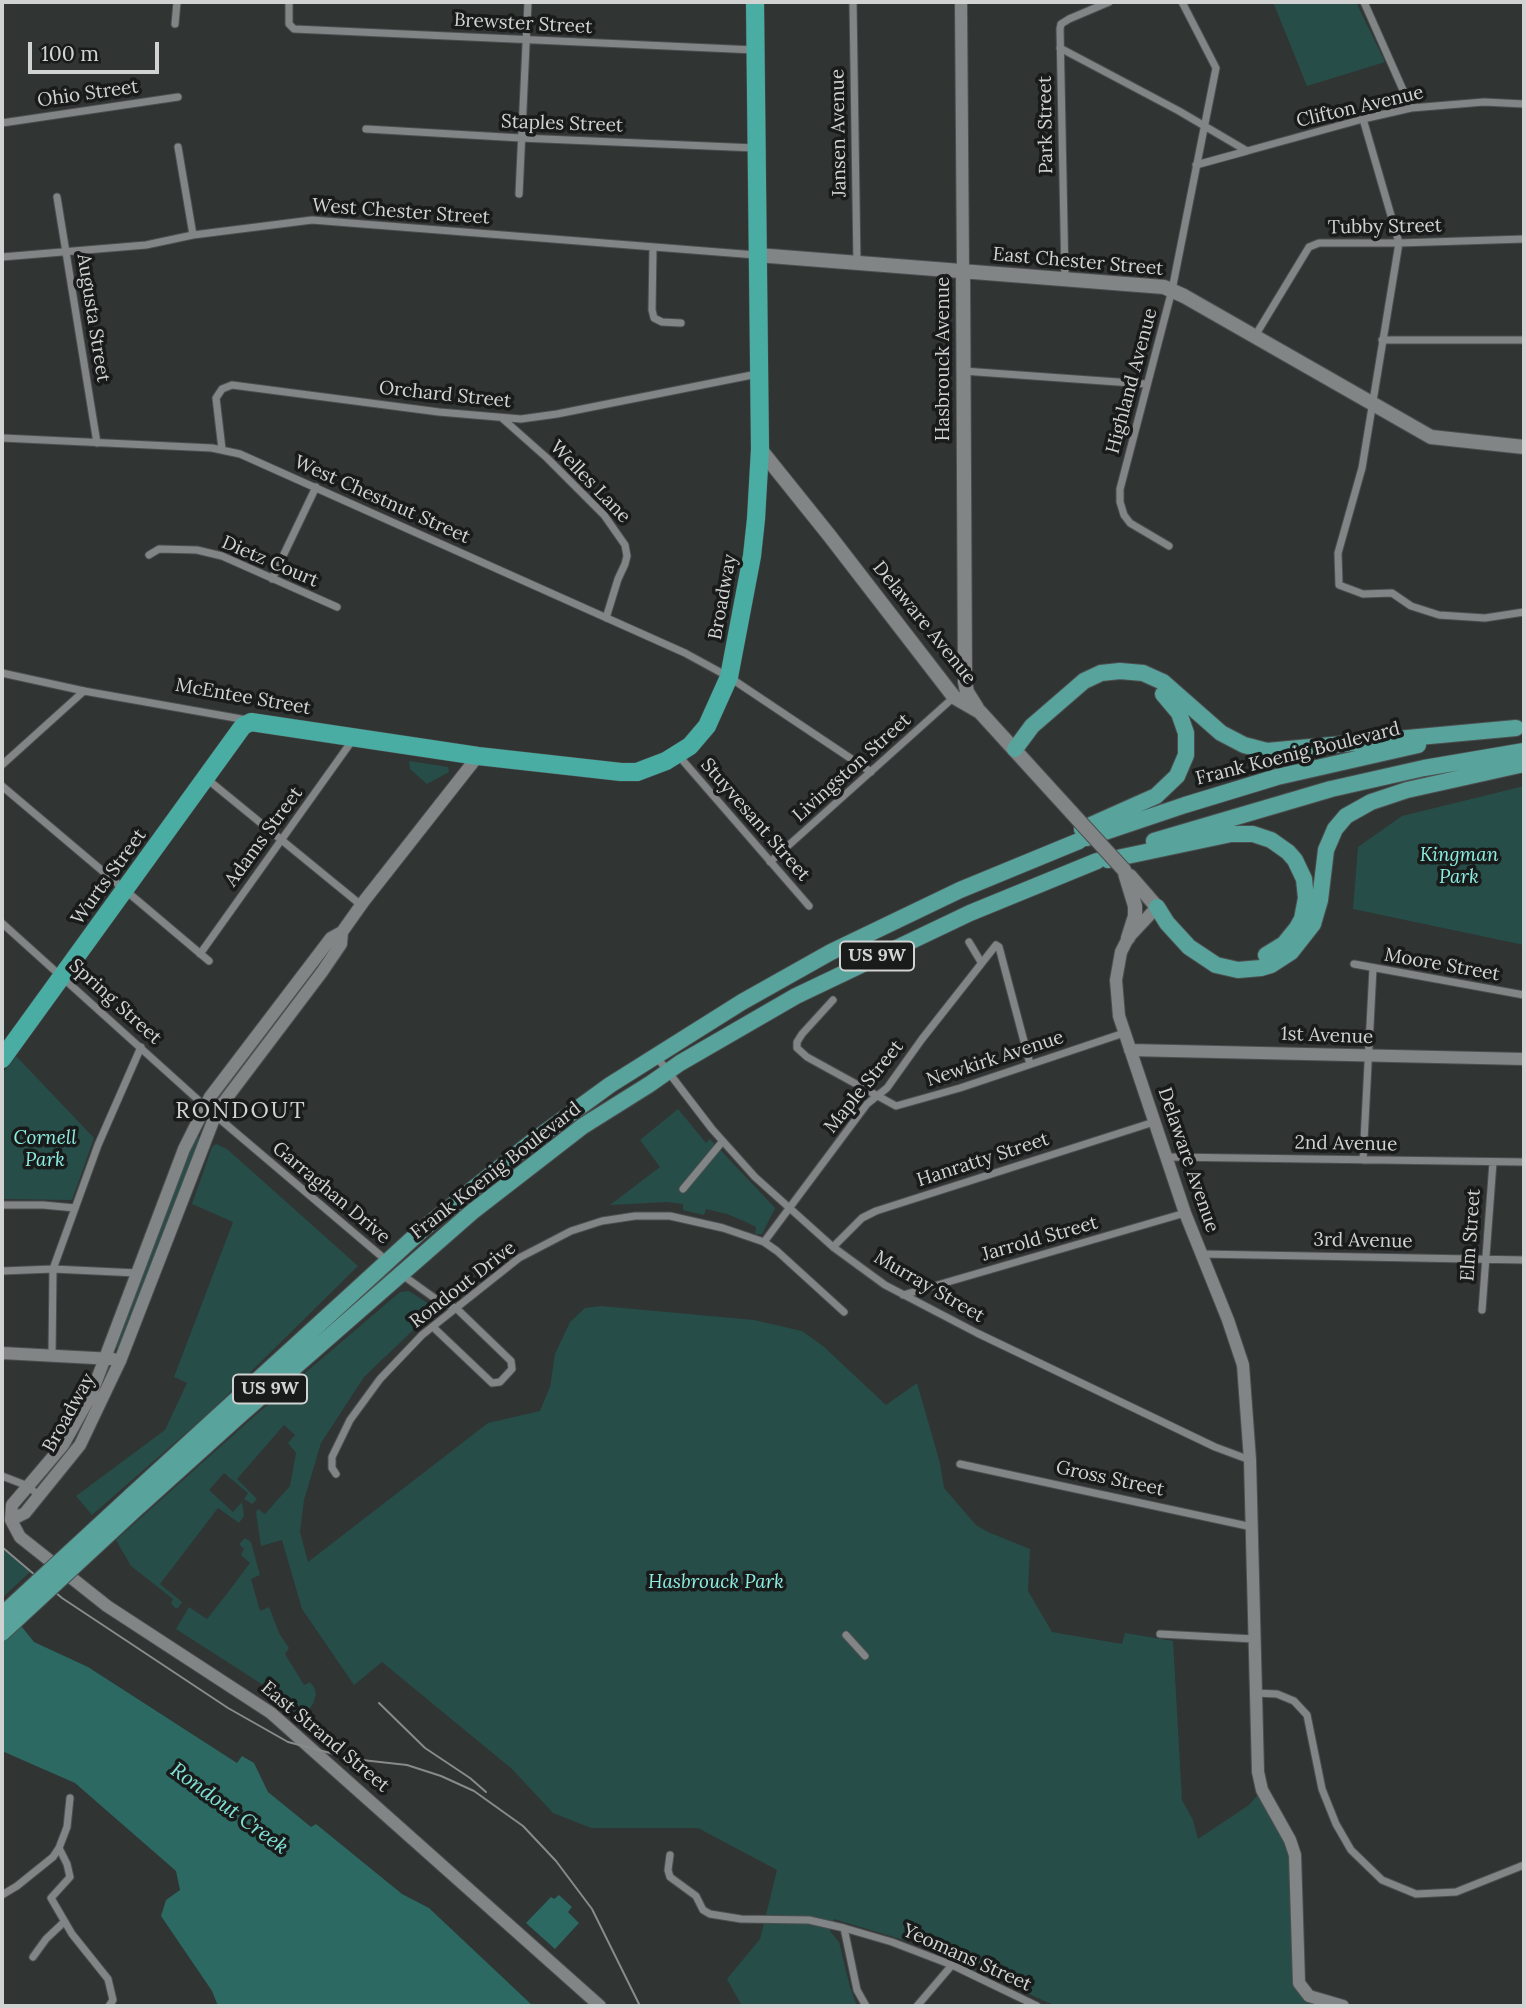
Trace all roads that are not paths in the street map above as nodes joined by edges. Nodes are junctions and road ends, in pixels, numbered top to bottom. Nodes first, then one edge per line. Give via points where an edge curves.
1 (177, 2) edge
2 (289, 2) edge
3 (527, 2) edge
4 (755, 2) edge
5 (853, 2) edge
6 (961, 2) edge
7 (1109, 2) edge
8 (1182, 2) edge
9 (1364, 2) edge
10 (175, 24) dead end
11 (526, 40) junction
12 (1060, 48) junction
13 (755, 50) junction
14 (178, 97) dead end
15 (1524, 104) edge
16 (1411, 108) junction
17 (1363, 119) junction
18 (2, 122) edge
19 (1204, 126) junction
20 (366, 129) dead end
21 (521, 138) junction
22 (178, 147) dead end
23 (756, 148) junction
24 (1247, 151) junction
25 (1196, 165) junction
26 (519, 194) dead end
27 (57, 197) dead end
28 (193, 235) junction
29 (1524, 239) edge
30 (1399, 243) junction
31 (653, 247) junction
32 (67, 253) junction
33 (757, 255) junction
34 (2, 257) edge
35 (857, 264) junction
36 (962, 272) junction
37 (1065, 278) junction
38 (1172, 290) junction
39 (681, 323) dead end
40 (1255, 337) junction
41 (1382, 340) junction
42 (1524, 340) edge
43 (963, 371) junction
44 (758, 374) junction
45 (1146, 384) junction
46 (1371, 403) junction
47 (503, 419) junction
48 (2, 438) edge
49 (97, 443) junction
50 (1524, 447) edge
51 (222, 449) junction
52 (760, 449) junction
53 (316, 487) junction
54 (1169, 546) dead end
55 (149, 555) dead end
56 (272, 579) junction
57 (337, 607) dead end
58 (1524, 612) edge
59 (606, 618) junction
60 (2, 673) edge
61 (729, 677) junction
62 (84, 691) junction
63 (954, 697) junction
64 (979, 712) junction
65 (251, 722) junction
66 (1520, 728) edge
67 (354, 738) junction
68 (1016, 749) junction
69 (1524, 751) edge
70 (677, 755) junction
71 (478, 756) junction
72 (1524, 764) edge
73 (2, 765) edge
74 (870, 772) junction
75 (206, 779) junction
76 (2, 786) edge
77 (1079, 836) junction
78 (282, 839) junction
79 (770, 862) junction
80 (1098, 862) junction
81 (1124, 870) junction
82 (125, 891) junction
83 (361, 905) junction
84 (809, 906) dead end
85 (1157, 906) junction
86 (2, 923) edge
87 (342, 932) junction
88 (1128, 938) junction
89 (969, 942) dead end
90 (200, 954) junction
91 (208, 961) dead end
92 (981, 962) junction
93 (1354, 964) dead end
94 (1373, 968) junction
95 (62, 975) junction
96 (1524, 995) edge
97 (833, 1000) dead end
98 (1124, 1033) junction
99 (141, 1047) junction
100 (1129, 1050) junction
101 (656, 1055) junction
102 (1368, 1056) junction
103 (2, 1059) edge
104 (1524, 1059) edge
105 (1030, 1064) junction
106 (667, 1073) junction
107 (876, 1097) junction
108 (205, 1105) junction
109 (215, 1116) junction
110 (1154, 1122) junction
111 (722, 1142) junction
112 (1167, 1157) junction
113 (1363, 1160) junction
114 (1524, 1162) edge
115 (1493, 1163) junction
116 (683, 1189) dead end
117 (2, 1205) edge
118 (75, 1208) junction
119 (789, 1209) junction
120 (1185, 1213) junction
121 (764, 1242) junction
122 (833, 1247) junction
123 (1201, 1254) junction
124 (1485, 1259) junction
125 (1524, 1260) edge
126 (387, 1261) junction
127 (53, 1269) junction
128 (2, 1271) edge
129 (138, 1273) junction
130 (402, 1274) junction
131 (903, 1295) junction
132 (456, 1308) junction
133 (1482, 1310) dead end
134 (844, 1312) dead end
135 (433, 1327) junction
136 (2, 1353) edge
137 (52, 1355) junction
138 (106, 1358) junction
139 (120, 1361) junction
140 (1250, 1460) junction
141 (960, 1464) dead end
142 (336, 1474) dead end
143 (2, 1476) edge
144 (28, 1486) junction
145 (40, 1496) junction
146 (135, 1501) junction
147 (11, 1520) junction
148 (1252, 1527) junction
149 (2, 1615) edge
150 (2, 1633) edge
151 (1160, 1634) dead end
152 (846, 1635) dead end
153 (1254, 1639) junction
154 (865, 1656) dead end
155 (1255, 1693) junction
156 (70, 1798) dead end
157 (59, 1848) junction
158 (670, 1855) dead end
159 (1524, 1866) edge
160 (2, 1895) edge
161 (64, 1922) junction
162 (844, 1928) junction
163 (33, 1957) dead end
164 (952, 1965) junction
165 (109, 2006) edge
166 (600, 2006) edge
167 (866, 2006) edge
168 (917, 2006) edge
169 (1037, 2006) edge
170 (1343, 2006) edge

1 - 10 street
2 - 11 street, Brewster Street via 290,27
3 - 11 street
4 - 13 highway, Broadway
5 - 35 street, Jansen Avenue
6 - 36 street, Hasbrouck Avenue
7 - 12 street, Park Street via 1061,24
8 - 19 street, Highland Avenue via 1216,68
9 - 16 street
11 - 13 street, Brewster Street
11 - 21 street
12 - 19 street
12 - 37 street, Park Street
13 - 23 highway, Broadway
14 - 18 street, Ohio Street
15 - 16 street, Clifton Avenue
16 - 17 street, Clifton Avenue
17 - 24 street, Clifton Avenue
17 - 30 street
19 - 24 street
19 - 25 street, Highland Avenue
20 - 21 street, Staples Street
21 - 23 street, Staples Street
21 - 26 street
22 - 28 street
23 - 33 highway, Broadway
24 - 25 street, Clifton Avenue
25 - 38 street, Highland Avenue
27 - 32 street, Augusta Street
28 - 31 street, West Chester Street via 313,219
28 - 32 street, West Chester Street
29 - 30 street, Tubby Street
30 - 40 street, Tubby Street via 1318,243 1309,247
30 - 41 street
31 - 33 street, West Chester Street
31 - 39 street via 654,318
32 - 34 street, West Chester Street
32 - 49 street, Augusta Street
33 - 35 main road, East Chester Street
33 - 44 highway, Broadway
35 - 36 main road, East Chester Street
36 - 37 main road, East Chester Street
36 - 43 main road, Hasbrouck Avenue
37 - 38 main road, East Chester Street
38 - 40 main road, East Chester Street
38 - 45 street, Highland Avenue
40 - 46 main road, East Chester Street
41 - 42 street
41 - 46 street
43 - 45 street
43 - 64 main road, Hasbrouck Avenue via 965,682
44 - 47 street, Orchard Street via 556,414
44 - 52 highway, Broadway
45 - 54 street, Highland Avenue via 1120,502 1130,523
46 - 50 main road, East Chester Street via 1431,437
46 - 58 street via 1362,468 1338,553 1339,585 1363,594 1392,593 1411,606 1439,615 1485,618
47 - 51 street, Orchard Street via 232,385 222,388 216,398
47 - 59 street, Welles Lane via 604,515 625,545 625,564
48 - 49 street, West Chestnut Street
49 - 51 street, West Chestnut Street
51 - 53 street, West Chestnut Street
52 - 61 highway, Broadway via 752,555
52 - 63 main road, Delaware Avenue
53 - 56 street
53 - 59 street, West Chestnut Street
55 - 56 street, Dietz Court via 159,550 197,551 222,556
56 - 57 street, Dietz Court
59 - 61 street, West Chestnut Street
60 - 62 street, McEntee Street
61 - 70 highway, Broadway via 707,726
61 - 74 street, West Chestnut Street
62 - 65 street, McEntee Street
62 - 73 street
63 - 64 main road, Delaware Avenue
63 - 74 street, Livingston Street
64 - 68 main road, Delaware Avenue
65 - 67 highway, McEntee Street
65 - 75 highway, Wurts Street via 243,726
66 - 68 main road via 1267,751 1221,733 1163,682 1143,673 1120,671 1084,681 1032,726
66 - 77 main road, Frank Koenig Boulevard / US 9W via 1371,754 1277,777
67 - 71 highway, McEntee Street
67 - 78 street, Adams Street
68 - 77 main road via 1104,683 1140,682 1172,703 1183,722 1187,744 1177,776 1157,796
68 - 81 main road, Delaware Avenue, bridge
69 - 80 main road, Frank Koenig Boulevard / US 9W via 1320,792
70 - 71 highway, Broadway via 637,772
70 - 79 street, Stuyvesant Street
71 - 83 street, Broadway
72 - 85 main road via 1407,790 1346,816 1326,850 1313,924 1299,944 1271,965 1238,970 1216,965 1189,947
74 - 79 street, Livingston Street
75 - 78 street
75 - 82 highway, Wurts Street
76 - 82 street
77 - 101 main road, Frank Koenig Boulevard / US 9W via 820,959
78 - 83 street
78 - 90 street, Adams Street
79 - 84 street, Stuyvesant Street
80 - 85 main road via 1216,837 1253,834 1288,852 1306,889 1302,919 1290,937 1276,951 1249,960 1229,959 1211,951
80 - 106 main road, Frank Koenig Boulevard / US 9W via 970,913 841,973 752,1020
81 - 85 main road, Delaware Avenue
81 - 88 main road via 1135,906
82 - 90 street
82 - 95 highway, Wurts Street
83 - 87 street, Broadway
85 - 88 street, Delaware Avenue
86 - 95 street, Spring Street
87 - 108 street, Broadway via 331,938
87 - 109 street, Broadway via 341,944 328,963
88 - 98 street, Delaware Avenue via 1115,980
89 - 92 street
90 - 91 street
92 - 105 street, Maple Street via 993,946 999,947
92 - 107 street, Maple Street
93 - 94 street, Moore Street
94 - 96 street, Moore Street
94 - 102 street
95 - 99 street, Spring Street
95 - 103 highway, Wurts Street
97 - 107 street, Newkirk Avenue via 796,1045 807,1057
98 - 100 street, Delaware Avenue
98 - 105 street, Newkirk Avenue
99 - 108 street, Spring Street
99 - 118 street
100 - 102 street, 1st Avenue
100 - 110 street, Delaware Avenue
101 - 106 street, Murray Street
101 - 126 main road, Frank Koenig Boulevard / US 9W via 533,1141
102 - 104 street, 1st Avenue
102 - 113 street
105 - 107 street, Newkirk Avenue via 900,1106
106 - 111 street, Murray Street
106 - 130 main road, Frank Koenig Boulevard / US 9W via 547,1153
107 - 119 street, Maple Street
108 - 109 street, Garraghan Drive
108 - 129 street, Broadway
109 - 126 street, Garraghan Drive
109 - 139 street, Broadway
110 - 112 street, Delaware Avenue
110 - 122 street, Hanratty Street via 876,1211 862,1218
111 - 116 street
111 - 119 street, Murray Street
112 - 113 street, 2nd Avenue
112 - 120 street, Delaware Avenue
113 - 115 street, 2nd Avenue
114 - 115 street, 2nd Avenue
115 - 124 street, Elm Street
117 - 118 street
118 - 127 street
119 - 121 street
119 - 122 street, Murray Street
120 - 123 street, Delaware Avenue
120 - 131 street, Jarrold Street
121 - 132 street, Rondout Drive via 670,1216 601,1221 519,1258
121 - 134 street, Rondout Drive
122 - 131 street, Murray Street
123 - 124 street, 3rd Avenue
123 - 140 street, Delaware Avenue via 1242,1365
124 - 125 street, 3rd Avenue
124 - 133 street, Elm Street
126 - 130 street, Garraghan Drive
126 - 146 main road, Frank Koenig Boulevard / US 9W
127 - 128 street
127 - 129 street
127 - 137 street
129 - 138 street, Broadway
130 - 132 street, Garraghan Drive
130 - 146 main road, Frank Koenig Boulevard / US 9W
131 - 140 street, Murray Street via 1185,1433
132 - 135 street, Rondout Drive
132 - 135 street, Garraghan Drive via 511,1361 512,1369 500,1382 492,1383
135 - 142 street, Rondout Drive via 380,1379 350,1420 332,1457
136 - 137 street
137 - 138 street
138 - 139 street
138 - 144 street, Broadway via 78,1422
139 - 145 street, Broadway via 80,1445
140 - 148 street, Delaware Avenue
141 - 148 street, Gross Street
143 - 144 street
144 - 145 street
144 - 147 street, Broadway via 12,1505
145 - 147 street, Broadway via 25,1513
146 - 149 main road, Frank Koenig Boulevard / US 9W, bridge
146 - 150 main road, Frank Koenig Boulevard / US 9W, bridge
147 - 166 street, East Strand Street via 20,1537 98,1600 271,1713
148 - 153 street, Delaware Avenue
151 - 153 street
152 - 154 street
153 - 155 street, Delaware Avenue
155 - 159 street via 1294,1701 1307,1715 1322,1789 1336,1824 1351,1850 1382,1880 1416,1894 1456,1892
155 - 170 street, Delaware Avenue via 1262,1790 1295,1855 1299,1983 1309,1996
156 - 157 street
157 - 160 street
157 - 161 street via 69,1877 51,1898
158 - 162 street, Yeomans Street via 670,1877 696,1896 709,1914 809,1920
161 - 163 street
161 - 165 street via 108,1979 113,2000
162 - 164 street, Yeomans Street
162 - 167 street via 857,1990
164 - 168 street
164 - 169 street, Yeomans Street

